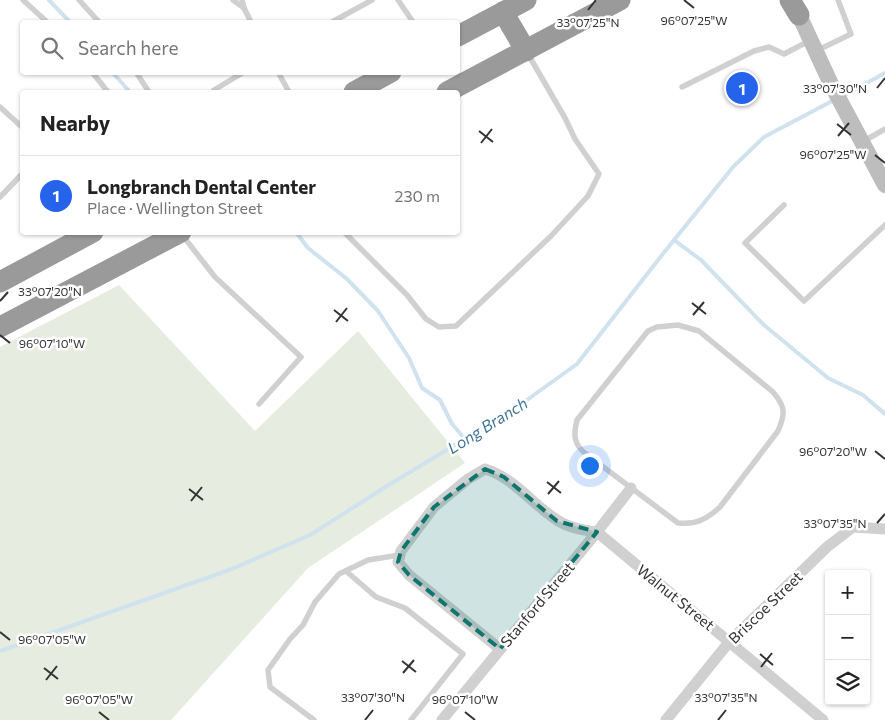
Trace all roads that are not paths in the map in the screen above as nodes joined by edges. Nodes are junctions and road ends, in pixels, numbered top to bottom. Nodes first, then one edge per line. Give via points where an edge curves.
1 (23, 0) edge
2 (79, 0) edge
3 (233, 0) edge
4 (242, 0) edge
5 (372, 0) edge
6 (398, 0) edge
7 (526, 0) edge
8 (620, 0) edge
9 (838, 0) edge
10 (795, 4) edge
11 (244, 8) junction
12 (502, 12) junction
13 (45, 20) edge
14 (97, 20) edge
15 (251, 20) edge
16 (336, 20) edge
17 (412, 20) edge
18 (460, 35) edge
19 (813, 46) junction
20 (526, 51) junction
21 (94, 75) edge
22 (138, 75) edge
23 (239, 75) edge
24 (280, 75) edge
25 (385, 75) edge
26 (682, 87) dead end
27 (106, 90) edge
28 (148, 90) edge
29 (216, 90) edge
30 (288, 90) edge
31 (358, 90) edge
32 (451, 90) edge
33 (0, 108) edge
34 (20, 125) edge
35 (885, 130) edge
36 (862, 142) junction
37 (20, 176) edge
38 (885, 186) edge
39 (0, 197) edge
40 (784, 205) dead end
41 (885, 226) edge
42 (86, 235) edge
43 (177, 235) edge
44 (183, 235) edge
45 (347, 235) edge
46 (0, 282) edge
47 (0, 327) edge
48 (259, 404) dead end
49 (630, 488) junction
50 (885, 529) edge
51 (597, 532) junction
52 (400, 555) junction
53 (346, 571) junction
54 (730, 641) junction
55 (500, 649) junction
56 (314, 720) edge
57 (411, 720) edge
58 (442, 720) edge
59 (666, 720) edge
60 (823, 720) edge

1 - 13 lane
2 - 14 lane
3 - 11 lane
4 - 11 lane
5 - 16 lane
6 - 17 lane
7 - 12 highway
8 - 20 highway
9 - 19 lane via 851,34
10 - 19 street
11 - 15 lane
12 - 18 highway
12 - 20 highway
19 - 26 lane via 784,54 769,47 754,51
19 - 36 street
20 - 32 highway
20 - 45 lane via 574,139 598,174 588,196 551,236 456,326 439,327 426,319 407,295
21 - 27 lane
22 - 28 lane
23 - 29 lane
24 - 30 lane
25 - 31 highway
33 - 34 lane
35 - 36 lane
36 - 38 street
37 - 39 lane
40 - 41 lane via 745,243 804,301
42 - 46 highway
43 - 47 highway
44 - 48 lane via 215,277 301,357
49 - 49 lane via 678,523 699,522 712,515 778,431 782,421 782,402 699,331 678,325 648,331 583,412 575,429 577,448
49 - 51 street, Stanford Street
50 - 54 street, Briscoe Street via 853,527 827,547
51 - 52 street via 576,530 557,520 504,477 484,469 434,507
51 - 54 street, Walnut Street
51 - 55 street, Stanford Street
52 - 53 lane via 368,560
52 - 55 street via 398,562 408,575
53 - 56 lane via 339,574 315,602 303,625 268,670 270,687
53 - 57 lane via 376,596 405,608 462,654
54 - 59 street, Briscoe Street
54 - 60 street, Walnut Street
55 - 58 street, Stanford Street

